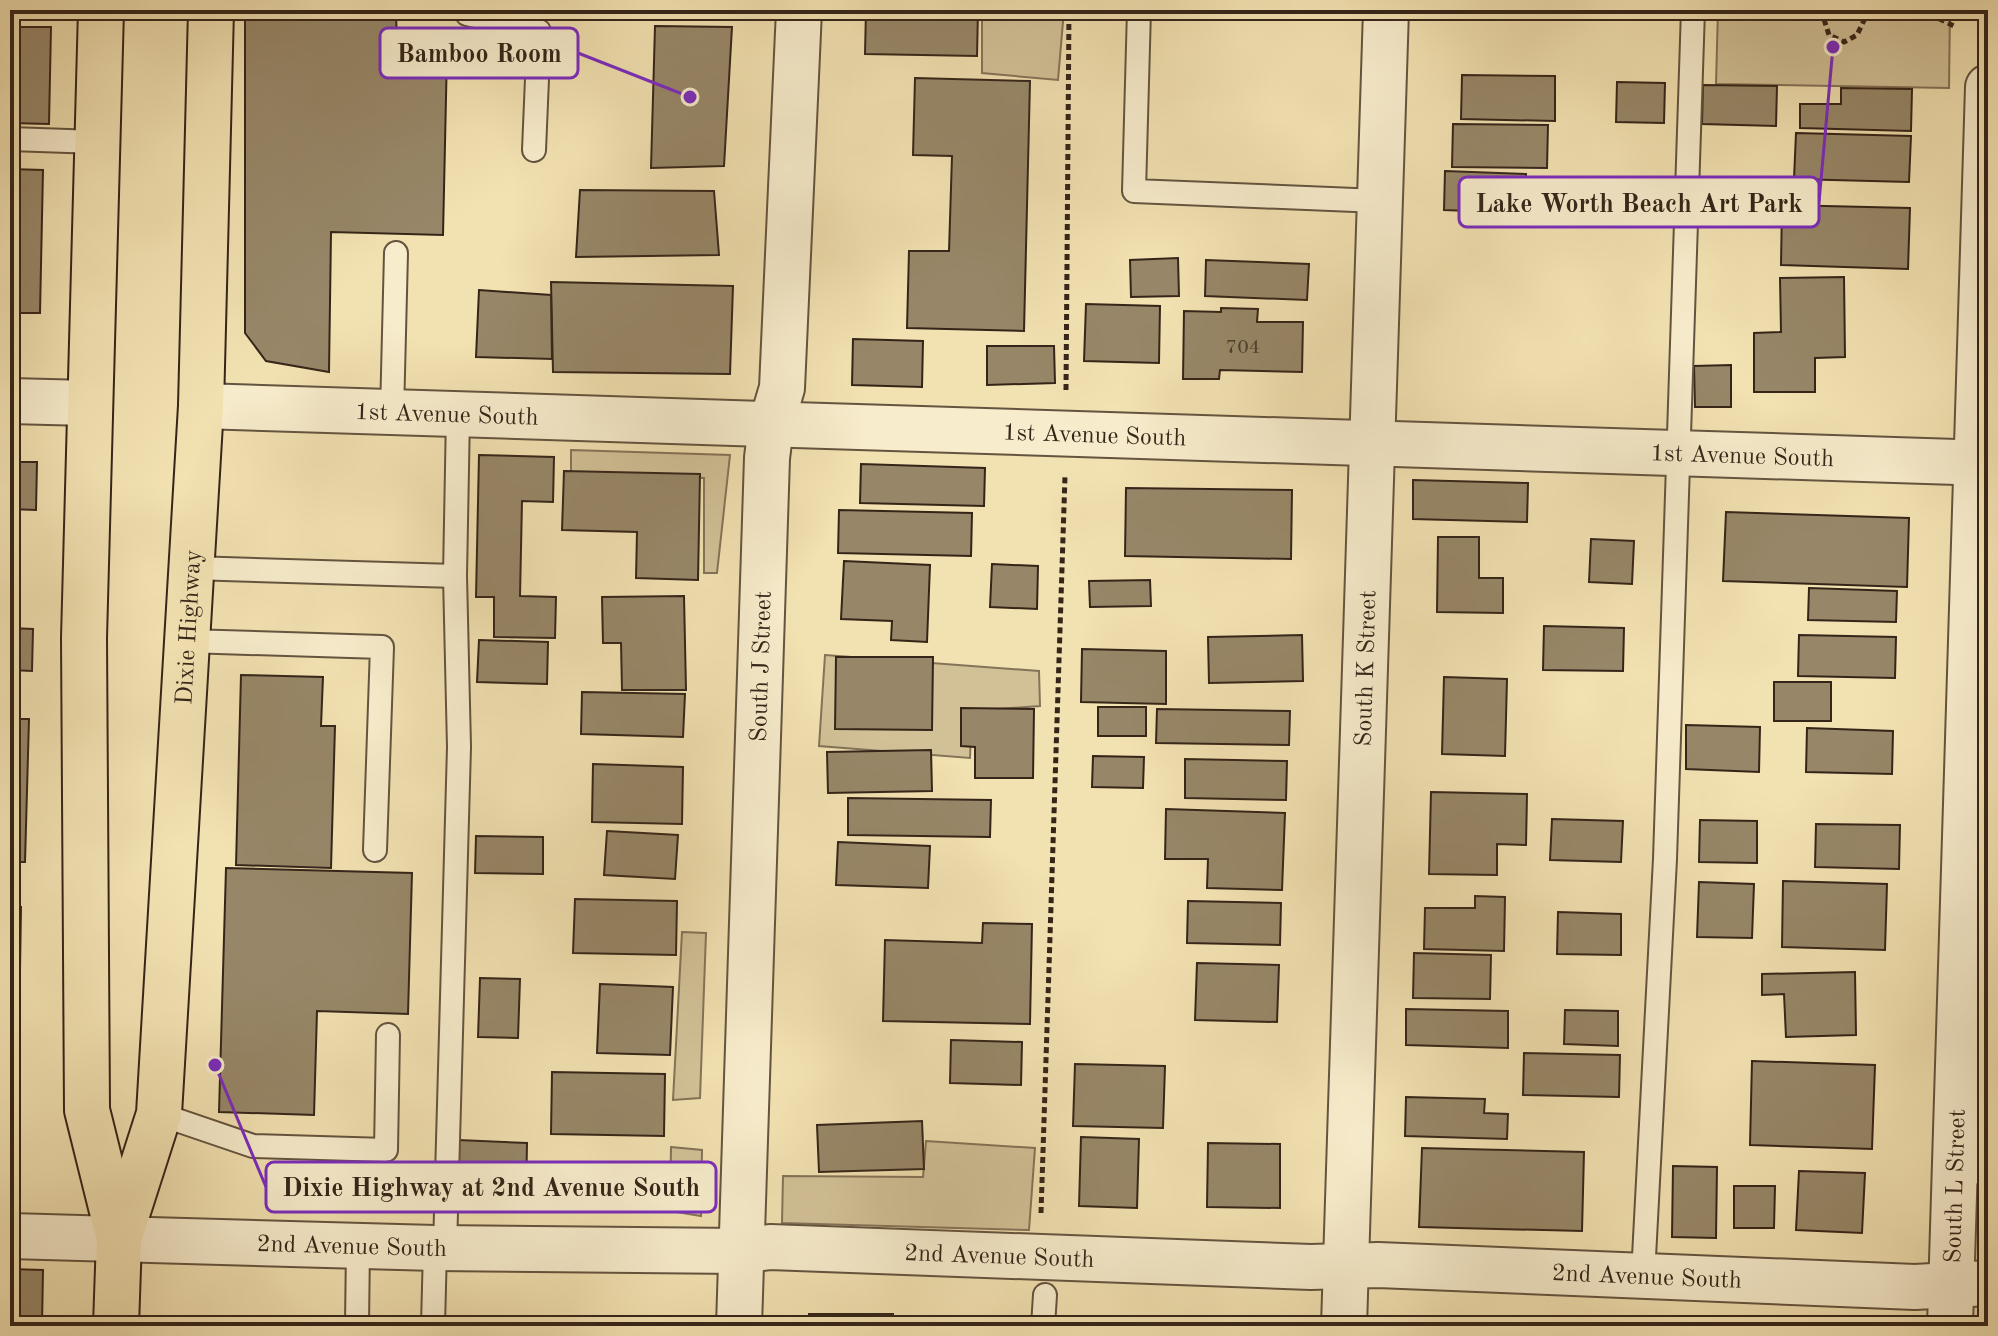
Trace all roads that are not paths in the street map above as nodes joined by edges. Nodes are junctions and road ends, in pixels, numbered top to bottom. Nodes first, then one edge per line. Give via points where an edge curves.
1 (101, 10) edge
2 (211, 10) edge
3 (469, 10) edge
4 (799, 10) edge
5 (1139, 10) edge
6 (1386, 10) edge
7 (1693, 10) edge
8 (1988, 87) edge
9 (1988, 101) edge
10 (10, 139) edge
11 (97, 142) junction
12 (534, 150) dead end
13 (1379, 201) junction
14 (396, 253) dead end
15 (10, 401) edge
16 (88, 403) junction
17 (201, 406) junction
18 (392, 413) junction
19 (458, 415) junction
20 (771, 425) junction
21 (1372, 444) junction
22 (1679, 453) junction
23 (1982, 463) edge
24 (1981, 565) edge
25 (192, 568) junction
26 (455, 576) junction
27 (187, 641) junction
28 (1978, 694) edge
29 (1977, 814) edge
30 (375, 850) dead end
31 (1975, 931) edge
32 (388, 1035) dead end
33 (1973, 1063) edge
34 (159, 1114) junction
35 (1971, 1172) edge
36 (10, 1236) edge
37 (119, 1239) junction
38 (358, 1246) junction
39 (440, 1248) junction
40 (739, 1251) junction
41 (1346, 1268) junction
42 (1643, 1276) junction
43 (1045, 1295) dead end
44 (1963, 1299) edge
45 (116, 1326) edge
46 (357, 1326) edge
47 (433, 1326) edge
48 (739, 1326) edge
49 (1043, 1326) edge
50 (1344, 1326) edge

1 - 11 main road, Dixie Highway
2 - 17 main road, Dixie Highway
3 - 12 lane via 467,14 539,31
4 - 20 street, South J Street via 782,388
5 - 13 lane via 1134,191
6 - 13 street, South K Street
7 - 22 lane
8 - 9 street, South L Street
9 - 23 street, South L Street
10 - 11 lane
11 - 16 main road, Dixie Highway
13 - 21 street, South K Street
14 - 18 lane
15 - 16 street
16 - 37 main road, Dixie Highway via 87,1110
17 - 18 street, 1st Avenue South
17 - 25 main road, Dixie Highway
18 - 19 street, 1st Avenue South
19 - 20 street, 1st Avenue South
19 - 26 lane
20 - 21 street, 1st Avenue South
20 - 40 street, South J Street
21 - 22 street, 1st Avenue South
21 - 41 street, South K Street
22 - 23 street, 1st Avenue South
22 - 42 lane
23 - 24 street, South L Street
24 - 28 street, South L Street
25 - 26 lane
25 - 27 main road, Dixie Highway
26 - 39 lane via 459,747
27 - 30 lane via 382,647
27 - 34 main road, Dixie Highway
28 - 29 street, South L Street
29 - 31 street, South L Street
31 - 33 street, South L Street
32 - 34 lane via 386,1150 253,1146
33 - 35 street, South L Street
34 - 37 main road, Dixie Highway
35 - 44 street, South L Street
36 - 37 street, 2nd Avenue South
37 - 38 street, 2nd Avenue South
37 - 45 main road, Dixie Highway
38 - 39 street, 2nd Avenue South
38 - 46 lane
39 - 40 street, 2nd Avenue South
39 - 47 lane
40 - 41 street, 2nd Avenue South via 770,1247
40 - 48 street, South J Street
41 - 42 street, 2nd Avenue South
41 - 50 street, South K Street
42 - 44 street, 2nd Avenue South
43 - 49 lane

